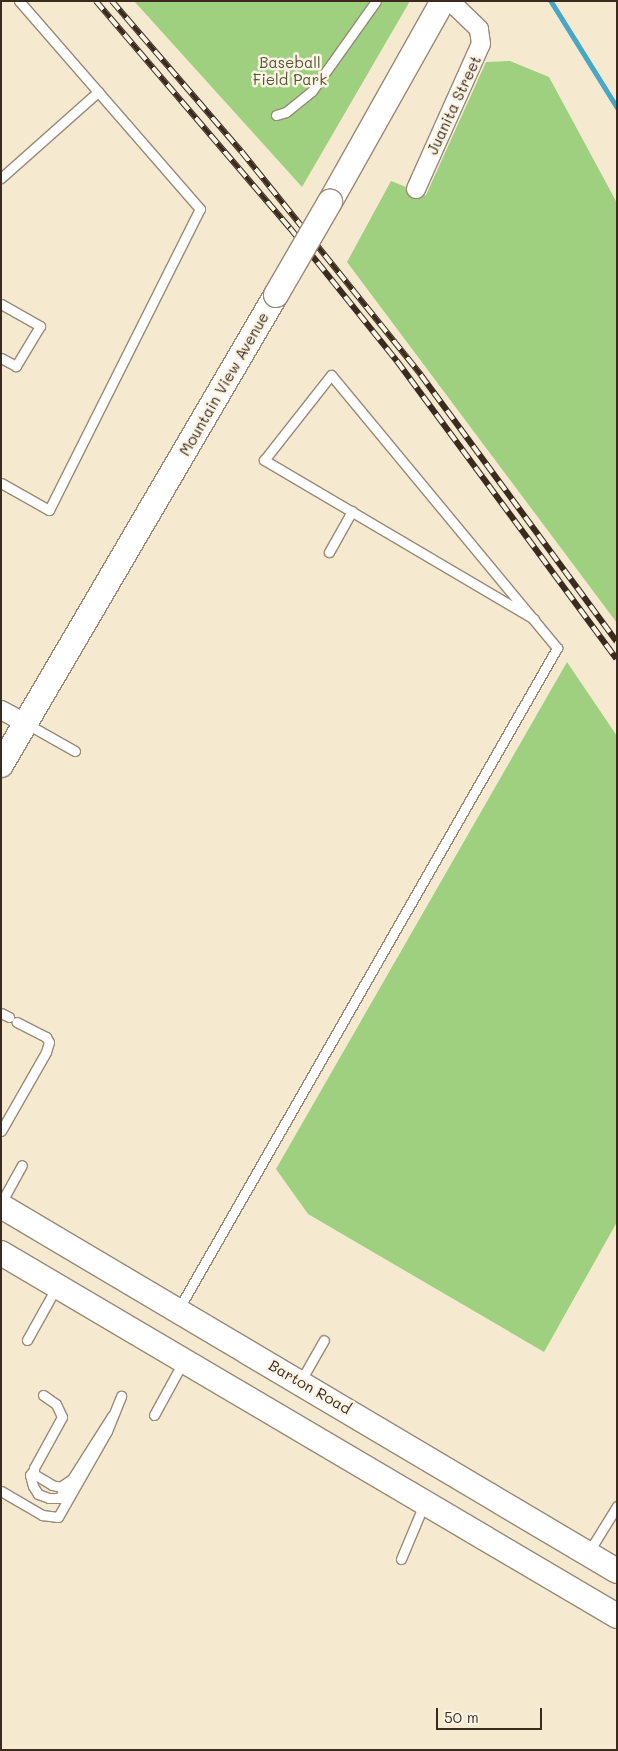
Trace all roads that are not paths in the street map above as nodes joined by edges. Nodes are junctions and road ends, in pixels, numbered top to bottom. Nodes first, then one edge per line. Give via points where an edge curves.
1 (19, 1) edge
2 (376, 1) edge
3 (443, 1) edge
4 (450, 1) edge
5 (98, 92) junction
6 (276, 115) dead end
7 (1, 178) edge
8 (416, 189) dead end
9 (1, 304) edge
10 (1, 358) edge
11 (1, 483) edge
12 (352, 512) junction
13 (329, 552) dead end
14 (534, 619) junction
15 (1, 710) edge
16 (25, 724) junction
17 (75, 751) dead end
18 (1, 765) edge
19 (9, 1017) edge
20 (1, 1131) edge
21 (22, 1165) dead end
22 (1, 1204) edge
23 (1, 1253) edge
24 (57, 1286) junction
25 (178, 1310) junction
26 (27, 1340) dead end
27 (324, 1340) dead end
28 (184, 1360) junction
29 (300, 1382) junction
30 (43, 1395) dead end
31 (121, 1396) dead end
32 (154, 1415) dead end
33 (112, 1416) junction
34 (34, 1468) junction
35 (72, 1479) junction
36 (1, 1492) edge
37 (424, 1503) junction
38 (617, 1506) edge
39 (588, 1554) junction
40 (401, 1559) dead end
41 (617, 1571) edge
42 (617, 1616) edge

1 - 5 lane
2 - 6 lane via 312,91 286,112
3 - 16 main road, Mountain View Avenue, bridge via 330,202
4 - 8 street, Juanita Street via 478,29 481,44
5 - 7 lane
5 - 11 lane via 200,209 49,510
9 - 10 lane via 40,326 16,366
12 - 13 lane
12 - 14 lane
12 - 14 lane via 264,460 331,375
14 - 25 lane via 558,648
15 - 16 street
16 - 17 lane
16 - 18 main road, Mountain View Avenue
19 - 20 lane via 46,1037 48,1042 46,1052
21 - 22 lane
22 - 25 main road, Barton Road
23 - 24 main road
24 - 26 lane
24 - 28 main road
25 - 29 main road, Barton Road
27 - 29 lane
28 - 32 lane
28 - 37 main road
29 - 39 main road, Barton Road
30 - 34 lane via 56,1404 62,1417
31 - 33 lane
33 - 35 lane
33 - 36 lane via 107,1431 58,1517 42,1515
34 - 35 lane via 34,1474 42,1480 60,1487
34 - 35 lane via 30,1475 33,1486 38,1494 49,1498 59,1498
37 - 40 lane
37 - 42 main road
38 - 39 lane
39 - 41 main road, Barton Road

